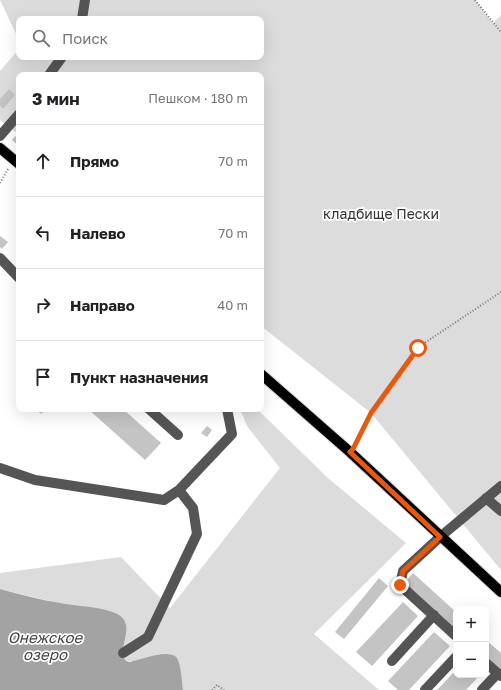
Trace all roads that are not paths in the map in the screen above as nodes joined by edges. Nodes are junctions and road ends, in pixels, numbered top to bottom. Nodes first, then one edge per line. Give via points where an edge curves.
1 (85, 0) edge
2 (82, 16) edge
3 (60, 60) edge
4 (50, 72) edge
5 (16, 117) edge
6 (0, 136) edge
7 (0, 148) edge
8 (16, 162) edge
9 (0, 258) edge
10 (16, 275) edge
11 (264, 377) edge
12 (152, 412) edge
13 (228, 412) edge
14 (178, 435) dead end
15 (0, 468) edge
16 (501, 486) edge
17 (179, 490) junction
18 (486, 498) junction
19 (501, 511) edge
20 (440, 537) junction
21 (501, 592) edge
22 (434, 616) junction
23 (453, 633) edge
24 (123, 653) dead end
25 (453, 660) edge
26 (392, 661) dead end
27 (489, 666) edge
28 (499, 675) edge
29 (425, 690) edge
30 (482, 690) edge

1 - 2 lane
3 - 4 lane
5 - 6 lane
7 - 8 main road
9 - 10 lane
11 - 20 main road via 350,452
12 - 14 lane
13 - 17 lane via 232,434
15 - 17 lane via 35,480 164,500
16 - 18 lane
17 - 24 lane via 193,508 197,534 148,637
18 - 19 lane
18 - 20 lane
20 - 21 main road
20 - 22 lane via 403,571 400,585
22 - 23 lane
22 - 26 lane
25 - 29 lane
27 - 28 lane
28 - 30 lane

